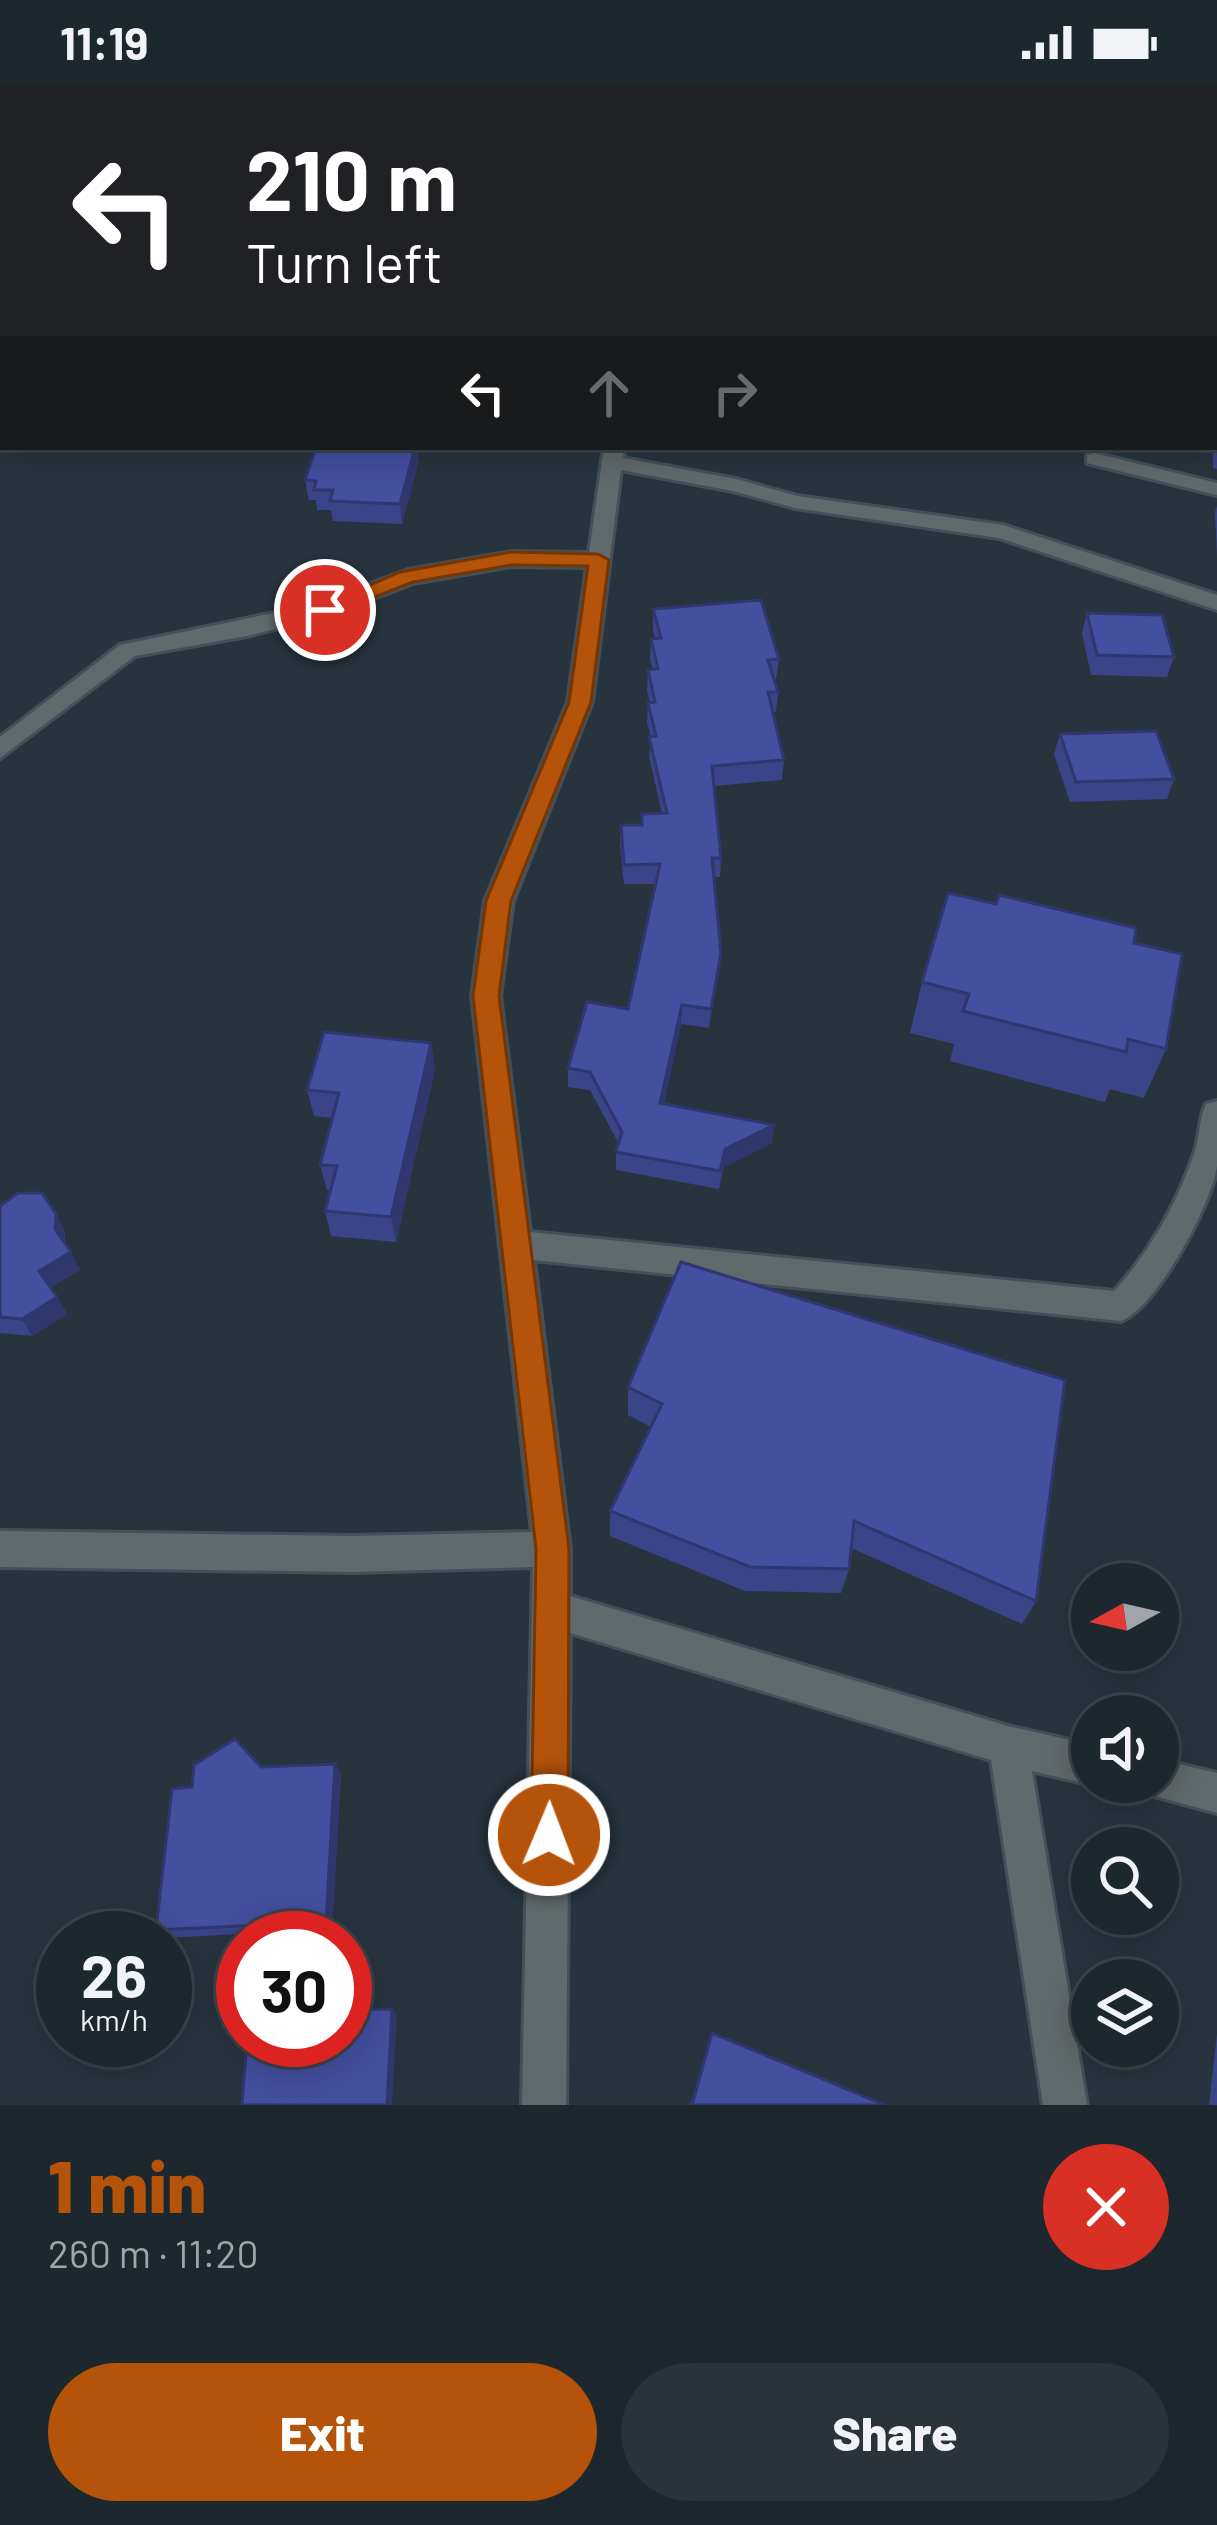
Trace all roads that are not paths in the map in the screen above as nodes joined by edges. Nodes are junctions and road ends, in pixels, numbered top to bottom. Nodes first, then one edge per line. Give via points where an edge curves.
1 (613, 454) edge
2 (1094, 459) dead end
3 (1217, 489) edge
4 (598, 560) junction
5 (1217, 603) edge
6 (0, 750) edge
7 (1217, 1113) edge
8 (514, 1244) junction
9 (0, 1549) edge
10 (552, 1549) junction
11 (554, 1610) junction
12 (1008, 1746) junction
13 (1071, 1760) edge
14 (1179, 1784) edge
15 (1217, 1793) edge
16 (544, 2105) edge
17 (1065, 2105) edge

1 - 4 street
1 - 5 street via 795,502 1003,532
2 - 3 street
4 - 6 street via 511,559 408,577 325,610 128,650
4 - 8 street via 580,702 499,901 486,996
7 - 8 street via 1210,1151 1159,1264 1121,1306
8 - 10 street
9 - 10 street
10 - 11 street
11 - 12 street
11 - 16 street
12 - 13 street
12 - 17 street
14 - 15 street

